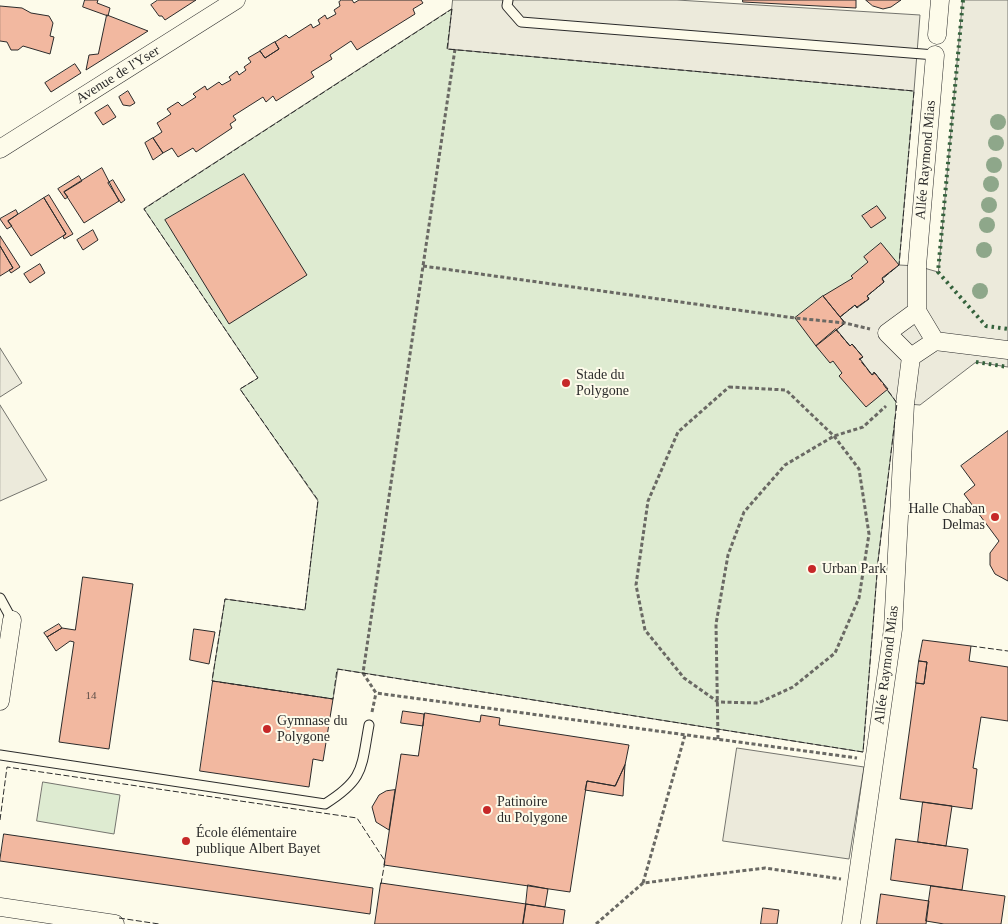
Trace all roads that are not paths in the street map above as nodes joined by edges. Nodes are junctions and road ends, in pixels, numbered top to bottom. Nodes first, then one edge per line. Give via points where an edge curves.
1 (236, 0) edge
2 (508, 0) edge
3 (940, 0) edge
4 (937, 35) dead end
5 (935, 55) joint
6 (0, 149) edge
7 (917, 311) junction
8 (935, 341) junction
9 (1008, 350) edge
10 (911, 357) junction
11 (0, 598) edge
12 (12, 620) joint
13 (0, 701) edge
14 (369, 725) road end
15 (0, 755) edge
16 (0, 907) edge
17 (115, 924) edge
18 (851, 924) edge

1 - 6 street, Avenue de l'Yser
2 - 5 lane via 508,6 521,22
3 - 4 street
5 - 7 street, Allée Raymond Mias via 917,266
7 - 8 street
7 - 10 street via 887,333
8 - 9 street
8 - 10 street
10 - 18 street, Allée Raymond Mias via 897,404 893,629
11 - 12 lane
12 - 13 street
14 - 15 lane via 360,772 344,792 325,804
16 - 17 street

